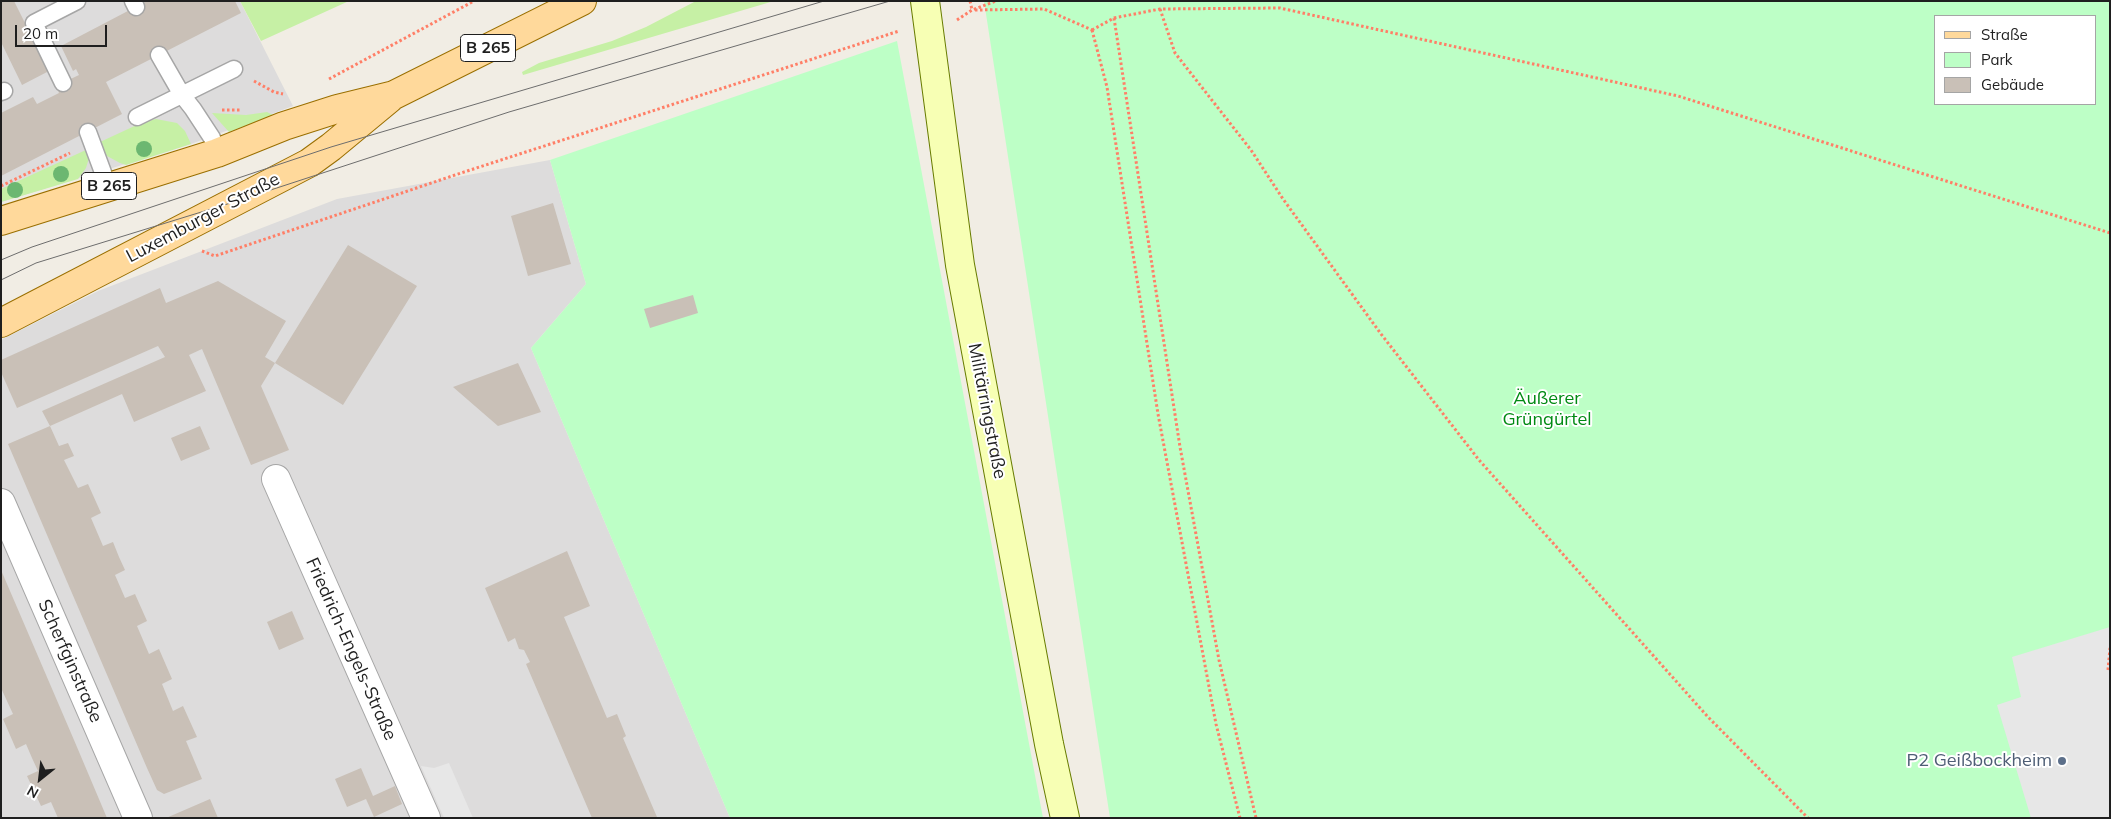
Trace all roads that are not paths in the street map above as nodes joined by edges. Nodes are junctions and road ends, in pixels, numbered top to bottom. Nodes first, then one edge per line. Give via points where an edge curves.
1 (77, 1) edge
2 (582, 1) edge
3 (926, 13) edge
4 (159, 55) dead end
5 (234, 69) road end
6 (63, 83) dead end
7 (182, 95) junction
8 (394, 95) junction
9 (137, 117) dead end
10 (88, 132) dead end
11 (217, 153) junction
12 (108, 186) junction
13 (1, 221) edge
14 (1, 323) edge
15 (276, 479) dead end
16 (1, 503) edge
17 (138, 818) edge
18 (426, 818) edge
19 (1065, 818) edge

1 - 6 lane via 34,23
2 - 8 main road, Luxemburger Straße / B 265
3 - 19 main road, Militärringstraße via 960,265 1048,744
4 - 7 lane
5 - 7 lane
7 - 9 lane
7 - 11 lane via 207,131
8 - 11 main road, Luxemburger Straße / B 265 via 284,126
8 - 14 main road, Luxemburger Straße / B 265 via 309,162
10 - 12 lane
11 - 12 main road, Luxemburger Straße / B 265
12 - 13 main road, Luxemburger Straße / B 265
15 - 18 street, Friedrich-Engels-Straße
16 - 17 street, Scherfginstraße

